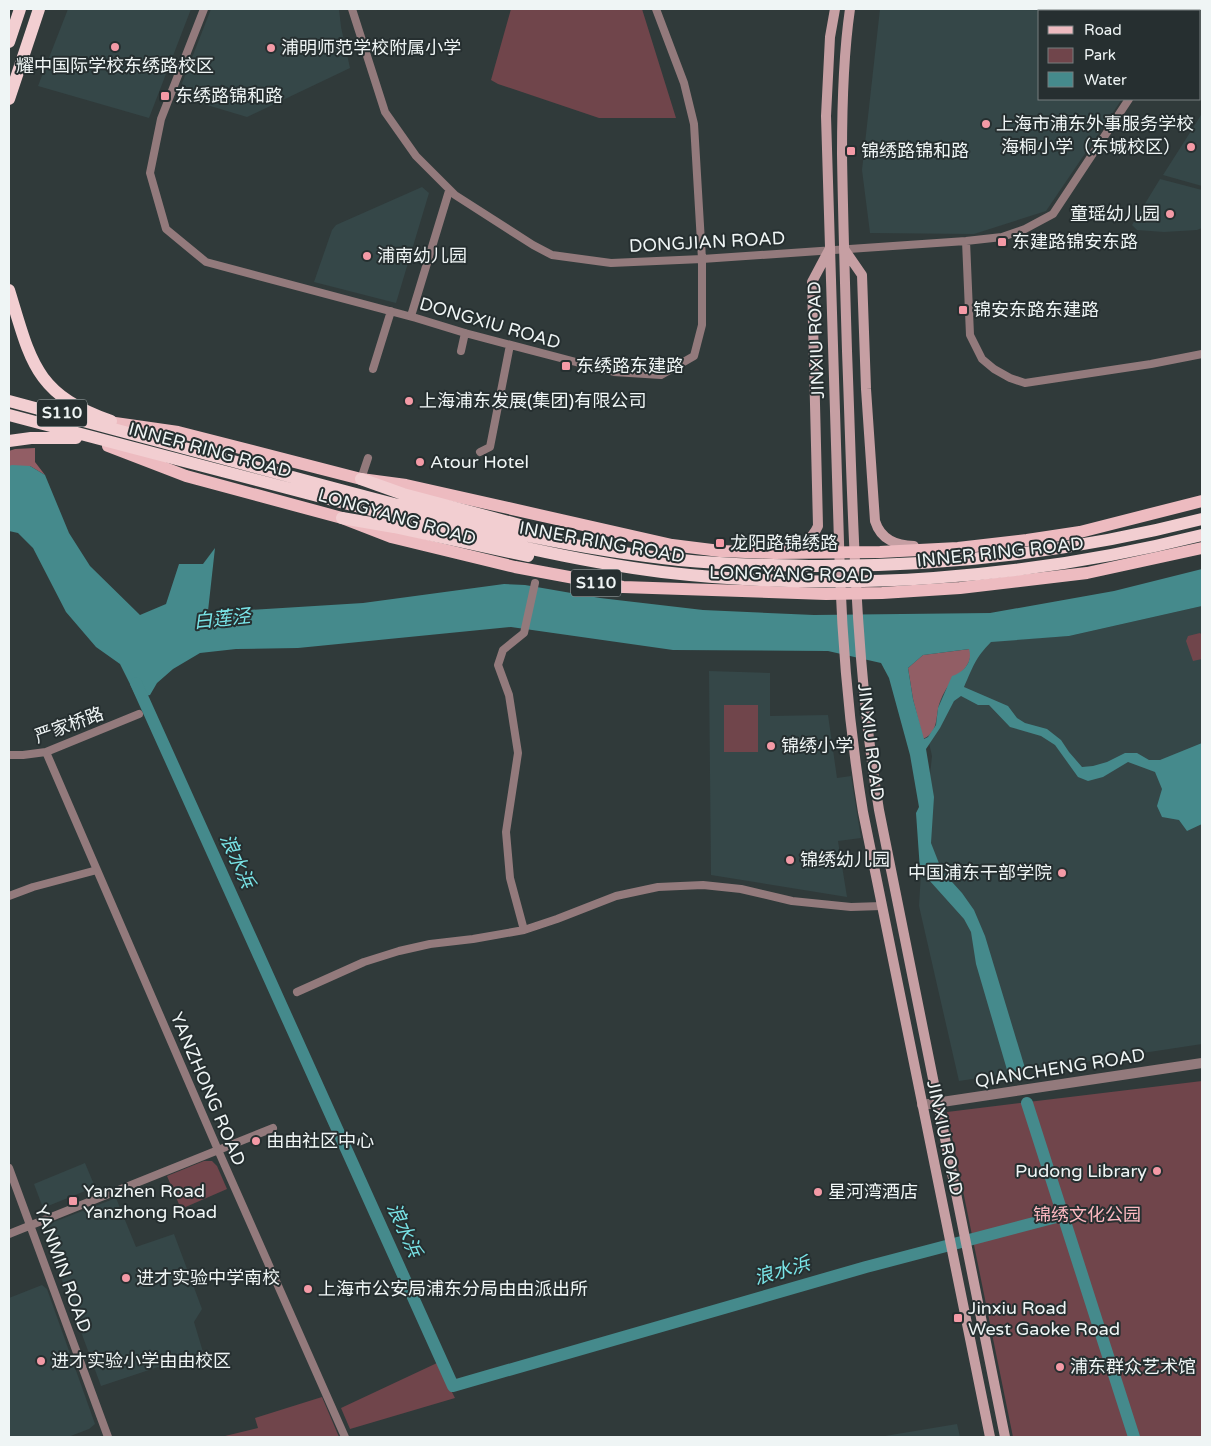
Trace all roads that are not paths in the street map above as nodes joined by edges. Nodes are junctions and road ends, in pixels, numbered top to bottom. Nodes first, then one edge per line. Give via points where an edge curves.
1 (20, 9) edge
2 (40, 9) edge
3 (204, 9) edge
4 (352, 9) edge
5 (656, 9) edge
6 (835, 9) edge
7 (850, 9) edge
8 (9, 42) edge
9 (9, 99) edge
10 (1128, 100) edge
11 (449, 190) junction
12 (966, 241) junction
13 (844, 248) junction
14 (830, 250) junction
15 (702, 259) junction
16 (9, 290) edge
17 (390, 311) junction
18 (410, 316) junction
19 (465, 334) junction
20 (510, 345) junction
21 (461, 352) dead end
22 (1202, 354) edge
23 (373, 369) dead end
24 (9, 400) edge
25 (9, 415) edge
26 (9, 419) edge
27 (115, 423) junction
28 (87, 440) junction
29 (9, 441) edge
30 (480, 452) dead end
31 (368, 458) dead end
32 (361, 479) junction
33 (353, 499) junction
34 (1202, 501) edge
35 (1202, 512) edge
36 (342, 518) junction
37 (1202, 519) edge
38 (1202, 535) edge
39 (1123, 537) junction
40 (975, 546) junction
41 (1202, 548) edge
42 (774, 553) junction
43 (632, 554) junction
44 (630, 568) junction
45 (535, 583) dead end
46 (138, 714) dead end
47 (46, 752) junction
48 (9, 755) edge
49 (97, 870) junction
50 (9, 896) edge
51 (882, 906) junction
52 (524, 930) junction
53 (297, 992) dead end
54 (1202, 1063) edge
55 (937, 1103) junction
56 (922, 1105) junction
57 (273, 1128) dead end
58 (218, 1150) junction
59 (9, 1168) edge
60 (31, 1226) junction
61 (9, 1234) edge
62 (108, 1437) edge
63 (345, 1437) edge
64 (990, 1437) edge
65 (1005, 1437) edge

1 - 8 highway
2 - 9 highway
3 - 17 street, DONGXIU ROAD via 161,119 150,173 166,229 206,262
4 - 11 street, DONGJIAN ROAD via 385,112 416,156
5 - 15 street, DONGXIU ROAD via 684,83 694,124
6 - 14 main road, JINXIU ROAD via 830,37 826,116
7 - 13 main road, JINXIU ROAD via 841,117
10 - 12 street, DONGJIAN ROAD via 1053,214 1002,237
11 - 15 street, DONGJIAN ROAD via 552,255 611,263
11 - 18 street
12 - 13 street, DONGJIAN ROAD
12 - 22 street via 970,335 982,360 1010,378 1026,382
13 - 14 street, DONGJIAN ROAD
13 - 40 main road via 862,275 877,527 886,538 901,545
13 - 55 main road, JINXIU ROAD via 857,622 863,696 880,819
14 - 15 street, DONGJIAN ROAD
14 - 42 main road via 812,282 818,526 805,543
14 - 51 main road, JINXIU ROAD via 842,623 855,762
15 - 20 street, DONGXIU ROAD via 702,326 694,356 661,375 614,372
16 - 27 highway via 32,360 45,382 80,409
17 - 18 street, DONGXIU ROAD
17 - 23 street
18 - 19 street, DONGXIU ROAD
19 - 20 street, DONGXIU ROAD
19 - 21 street
20 - 30 street via 490,446
24 - 27 main road, LONGYANG ROAD / S110
24 - 33 highway, INNER RING ROAD
25 - 33 highway, INNER RING ROAD
26 - 28 main road, LONGYANG ROAD / S110
27 - 32 main road, LONGYANG ROAD / S110 via 196,436
28 - 29 highway via 48,437
28 - 36 main road, LONGYANG ROAD / S110 via 193,478
31 - 32 street
32 - 42 main road, LONGYANG ROAD / S110 via 406,485 677,546
32 - 43 highway via 412,496
33 - 43 highway, INNER RING ROAD
33 - 44 highway, INNER RING ROAD via 493,540
34 - 40 main road, LONGYANG ROAD / S110 via 1080,532
35 - 39 highway
36 - 41 main road, LONGYANG ROAD / S110 via 391,537 453,553 633,588 826,594 951,589 1087,573
36 - 44 highway via 525,556
37 - 39 highway, INNER RING ROAD
38 - 44 highway, INNER RING ROAD via 1085,560 921,579 773,580
39 - 43 highway, INNER RING ROAD via 995,557 920,564 732,564
40 - 42 main road, LONGYANG ROAD / S110 via 880,552
45 - 52 street via 524,634 503,650 498,665 509,695 518,753 506,832 510,878
46 - 47 street, 严家桥路
47 - 48 street, 严家桥路
47 - 49 street, YANZHONG ROAD
49 - 50 street
49 - 58 street, YANZHONG ROAD
51 - 52 street via 851,907 792,901 741,889 703,885 658,888 616,896
51 - 56 main road, JINXIU ROAD
52 - 53 street via 399,951 364,962
54 - 55 street, QIANCHENG ROAD
55 - 56 street, QIANCHENG ROAD
55 - 65 main road, JINXIU ROAD
56 - 64 main road, JINXIU ROAD
57 - 58 street
58 - 60 street
58 - 63 street, YANZHONG ROAD
59 - 60 street, YANMIN ROAD
60 - 61 street
60 - 62 street, YANMIN ROAD

